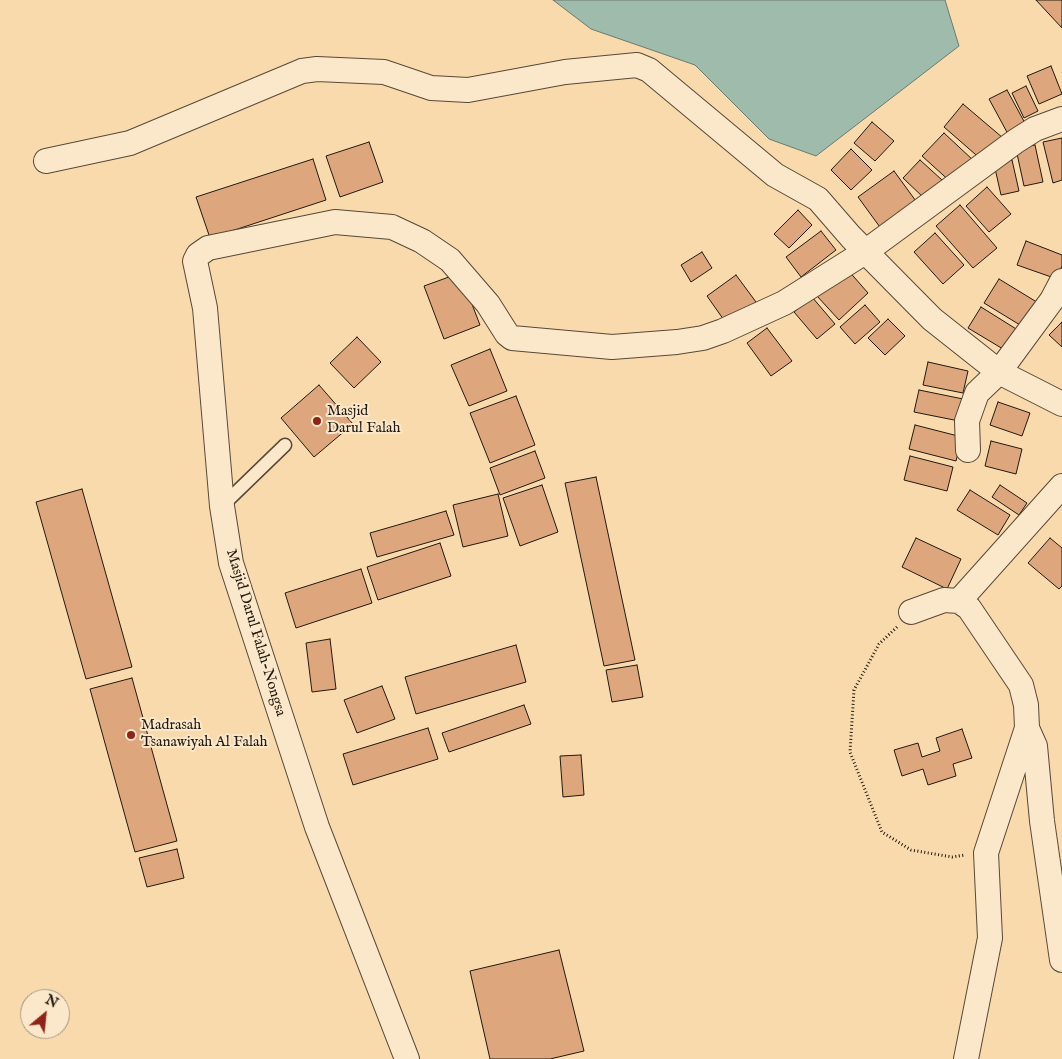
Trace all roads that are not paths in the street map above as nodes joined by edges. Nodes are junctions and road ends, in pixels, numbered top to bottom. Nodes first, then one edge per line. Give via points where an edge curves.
1 (1062, 118) edge
2 (46, 161) dead end
3 (865, 252) junction
4 (1062, 281) edge
5 (1000, 372) junction
6 (1062, 404) edge
7 (285, 445) dead end
8 (968, 450) dead end
9 (1062, 486) edge
10 (222, 506) junction
11 (959, 601) junction
12 (911, 612) road end
13 (1028, 728) junction
14 (1062, 960) edge
15 (407, 1059) edge
16 (966, 1059) edge

1 - 3 street via 1016,141
2 - 3 street via 130,143 302,70 384,72 431,88 468,90 565,72 637,65 649,70 775,175 818,199
3 - 5 street via 932,319
3 - 10 street, Masjid Darul Falah-Nongsa via 784,303 723,331 677,342 612,347 512,338 460,271 422,240 392,227 335,222 208,248 198,255 196,261 205,308
4 - 5 street
5 - 6 street
5 - 8 street via 977,393 970,408
7 - 10 lane
9 - 11 street
10 - 15 street, Masjid Darul Falah-Nongsa via 231,563 317,827
11 - 12 street via 944,600
11 - 13 street via 969,608 1021,685
13 - 14 street via 1035,746
13 - 16 street via 986,853 990,938

